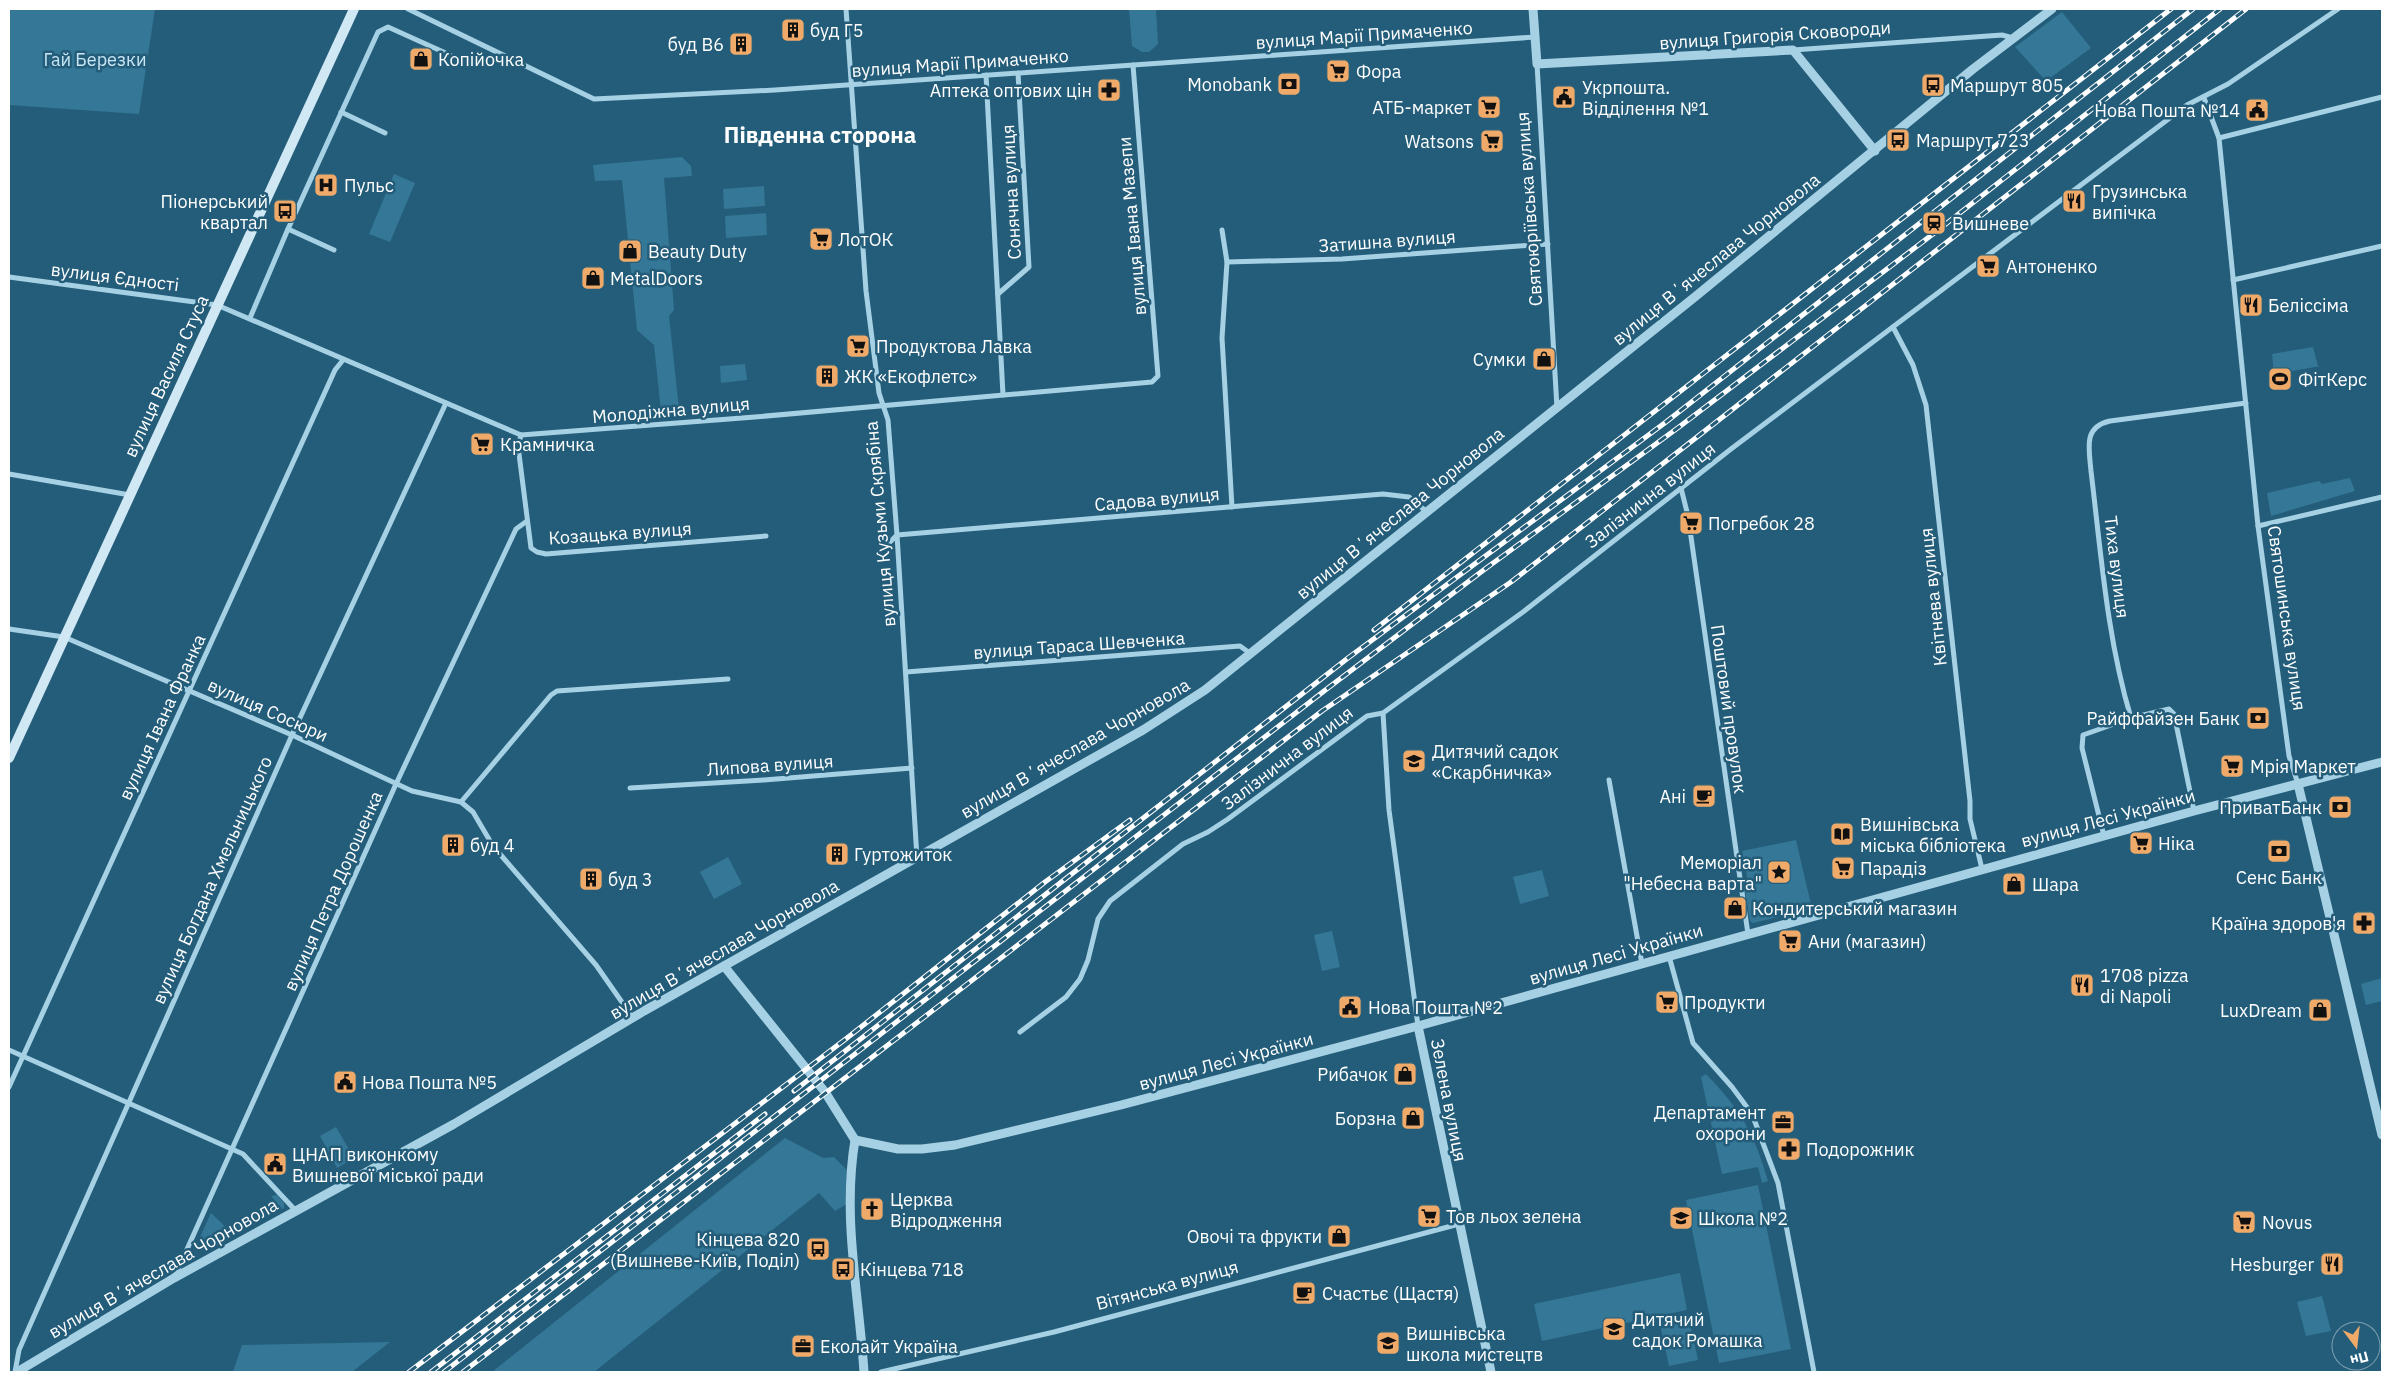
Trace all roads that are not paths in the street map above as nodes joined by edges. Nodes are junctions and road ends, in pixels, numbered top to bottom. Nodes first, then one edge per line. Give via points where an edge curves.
1 (354, 9) edge
2 (408, 9) edge
3 (846, 9) edge
4 (1533, 9) edge
5 (2052, 9) edge
6 (2338, 9) edge
7 (1535, 37) junction
8 (2014, 38) junction
9 (1793, 50) junction
10 (450, 55) dead end
11 (1537, 64) junction
12 (1134, 65) junction
13 (1018, 73) junction
14 (986, 75) junction
15 (851, 84) junction
16 (2382, 97) edge
17 (2204, 98) junction
18 (341, 112) junction
19 (385, 133) dead end
20 (2219, 138) junction
21 (1875, 151) junction
22 (288, 229) junction
23 (1222, 230) dead end
24 (1548, 244) junction
25 (2382, 246) edge
26 (334, 250) dead end
27 (1227, 262) junction
28 (9, 277) edge
29 (2233, 280) junction
30 (998, 294) junction
31 (217, 305) junction
32 (250, 318) junction
33 (1893, 327) junction
34 (343, 360) junction
35 (1152, 382) joint
36 (1003, 395) junction
37 (446, 403) junction
38 (2246, 403) junction
39 (882, 406) junction
40 (1557, 408) junction
41 (521, 435) junction
42 (9, 474) edge
43 (1681, 488) junction
44 (130, 495) junction
45 (2382, 496) edge
46 (1232, 507) junction
47 (1427, 512) junction
48 (527, 521) junction
49 (2258, 526) junction
50 (897, 535) junction
51 (766, 536) dead end
52 (888, 544) dead end
53 (9, 629) edge
54 (64, 637) junction
55 (1252, 654) junction
56 (906, 672) junction
57 (728, 679) dead end
58 (191, 690) junction
59 (1383, 712) junction
60 (2131, 718) junction
61 (292, 735) junction
62 (9, 758) edge
63 (2382, 762) edge
64 (912, 768) junction
65 (1609, 780) dead end
66 (396, 784) junction
67 (2298, 784) junction
68 (630, 788) dead end
69 (461, 802) junction
70 (2194, 811) junction
71 (2104, 836) junction
72 (917, 859) junction
73 (1982, 869) junction
74 (1748, 934) junction
75 (1669, 956) junction
76 (1642, 964) junction
77 (724, 966) junction
78 (633, 1018) junction
79 (1418, 1026) junction
80 (1020, 1032) dead end
81 (9, 1050) edge
82 (22, 1056) junction
83 (9, 1087) edge
84 (128, 1103) junction
85 (2382, 1135) edge
86 (855, 1140) junction
87 (232, 1149) junction
88 (296, 1211) junction
89 (1459, 1224) junction
90 (174, 1278) junction
91 (16, 1372) edge
92 (864, 1372) edge
93 (881, 1372) edge
94 (1491, 1372) edge
95 (1814, 1372) edge

1 - 31 main road, вулиця Василя Стуса
2 - 15 street, вулиця Марії Примаченко via 594,99
3 - 15 street, вулиця Кузьми Скрябіна
4 - 7 street, Святоюріївська вулиця
5 - 8 street, вулиця Вʼячеслава Чорновола
6 - 17 street, Залізнична вулиця
7 - 11 street, Святоюріївська вулиця
7 - 12 street, вулиця Марії Примаченко
8 - 9 street, вулиця Григорія Сковороди via 2002,34
8 - 21 street, вулиця Вʼячеслава Чорновола
9 - 11 street, вулиця Григорія Сковороди
9 - 21 street
10 - 18 street via 388,27 378,32
11 - 24 street, Святоюріївська вулиця
12 - 13 street, вулиця Марії Примаченко
12 - 35 street, вулиця Івана Мазепи via 1158,376
13 - 14 street, вулиця Марії Примаченко
13 - 30 street, Сонячна вулиця via 1030,267
14 - 15 street, вулиця Марії Примаченко
14 - 30 street, Сонячна вулиця
15 - 39 street, вулиця Кузьми Скрябіна via 866,291
16 - 20 street
17 - 20 street, Святошинська вулиця
17 - 33 street, Залізнична вулиця via 2180,111
18 - 19 street
18 - 22 street
20 - 29 street, Святошинська вулиця
21 - 40 street, вулиця Вʼячеслава Чорновола
22 - 26 street
22 - 32 street
23 - 27 street
24 - 27 street, Затишна вулиця
24 - 40 street, Святоюріївська вулиця
25 - 29 street
27 - 46 street via 1222,338
28 - 31 street, вулиця Єдності
29 - 38 street, Святошинська вулиця
30 - 36 street, Сонячна вулиця
31 - 32 street, Молодіжна вулиця
31 - 44 main road, вулиця Василя Стуса
32 - 34 street, Молодіжна вулиця
33 - 43 street, Залізнична вулиця
33 - 73 street, Квітнева вулиця via 1913,365 1926,405 1970,819
34 - 37 street, Молодіжна вулиця
34 - 58 street, вулиця Івана Франка via 335,370
35 - 36 street, Молодіжна вулиця
36 - 39 street, Молодіжна вулиця
37 - 41 street, Молодіжна вулиця
37 - 61 street, вулиця Богдана Хмельницького
38 - 49 street, Святошинська вулиця
38 - 60 street, Тиха вулиця via 2110,421 2095,426 2092,431 2089,448 2091,471 2112,638 2120,683
39 - 41 street, Молодіжна вулиця
39 - 50 street, вулиця Кузьми Скрябіна via 888,420
40 - 47 street, вулиця Вʼячеслава Чорновола
41 - 48 street, Козацька вулиця via 518,446
42 - 44 street
43 - 59 street, Залізнична вулиця via 1523,612
43 - 74 street, Поштовий провулок via 1688,516
44 - 54 main road, вулиця Василя Стуса
45 - 49 street
46 - 47 street, Садова вулиця via 1383,494 1409,497
46 - 50 street, Садова вулиця
47 - 55 street, вулиця Вʼячеслава Чорновола
48 - 51 street, Козацька вулиця via 531,548 546,554
48 - 66 street, вулиця Петра Дорошенка via 516,529
49 - 67 street, Святошинська вулиця via 2290,756
50 - 52 street
50 - 56 street, вулиця Кузьми Скрябіна
53 - 54 street, вулиця Сосюри
54 - 58 street, вулиця Сосюри
54 - 62 main road, вулиця Василя Стуса
55 - 56 street, вулиця Тараса Шевченка via 1240,646
55 - 72 street, вулиця Вʼячеслава Чорновола via 1205,690 1143,730
56 - 64 street, вулиця Кузьми Скрябіна
57 - 69 street via 557,691
58 - 61 street, вулиця Сосюри
58 - 82 street, вулиця Івана Франка
59 - 79 street, Зелена вулиця via 1392,839
59 - 80 street, Залізнична вулиця via 1367,716 1228,819 1183,844 1110,901 1098,919 1080,979 1066,997
60 - 70 street via 2169,708 2174,714
60 - 71 street via 2084,735 2082,748
61 - 66 street, вулиця Сосюри
61 - 84 street, вулиця Богдана Хмельницького
63 - 67 street, вулиця Лесі Українки
64 - 68 street, Липова вулиця
64 - 72 street, вулиця Кузьми Скрябіна
65 - 76 street
66 - 69 street, вулиця Сосюри
66 - 87 street, вулиця Петра Дорошенка
67 - 70 street, вулиця Лесі Українки
67 - 85 street, Святошинська вулиця
69 - 78 street via 473,812 493,846 596,965
70 - 71 street, вулиця Лесі Українки
71 - 73 street, вулиця Лесі Українки
72 - 77 street, вулиця Вʼячеслава Чорновола
73 - 74 street, вулиця Лесі Українки
74 - 75 street, вулиця Лесі Українки
75 - 76 street, вулиця Лесі Українки
75 - 95 street via 1693,1044 1732,1086 1752,1114 1778,1184
76 - 79 street, вулиця Лесі Українки
77 - 78 street, вулиця Вʼячеслава Чорновола
77 - 86 street via 832,1102
78 - 88 street, вулиця Вʼячеслава Чорновола via 454,1124
79 - 86 street, вулиця Лесі Українки via 1147,1099 955,1145 898,1149
79 - 89 street, Зелена вулиця
81 - 82 street
82 - 83 street, вулиця Івана Франка
82 - 84 street
84 - 87 street
84 - 91 street, вулиця Богдана Хмельницького via 19,1350
86 - 92 street via 850,1205
87 - 88 street via 243,1154
87 - 90 street, вулиця Петра Дорошенка
88 - 90 street, вулиця Вʼячеслава Чорновола
89 - 93 street, Вітянська вулиця via 1056,1332
89 - 94 street, Зелена вулиця
90 - 91 street, вулиця Вʼячеслава Чорновола

